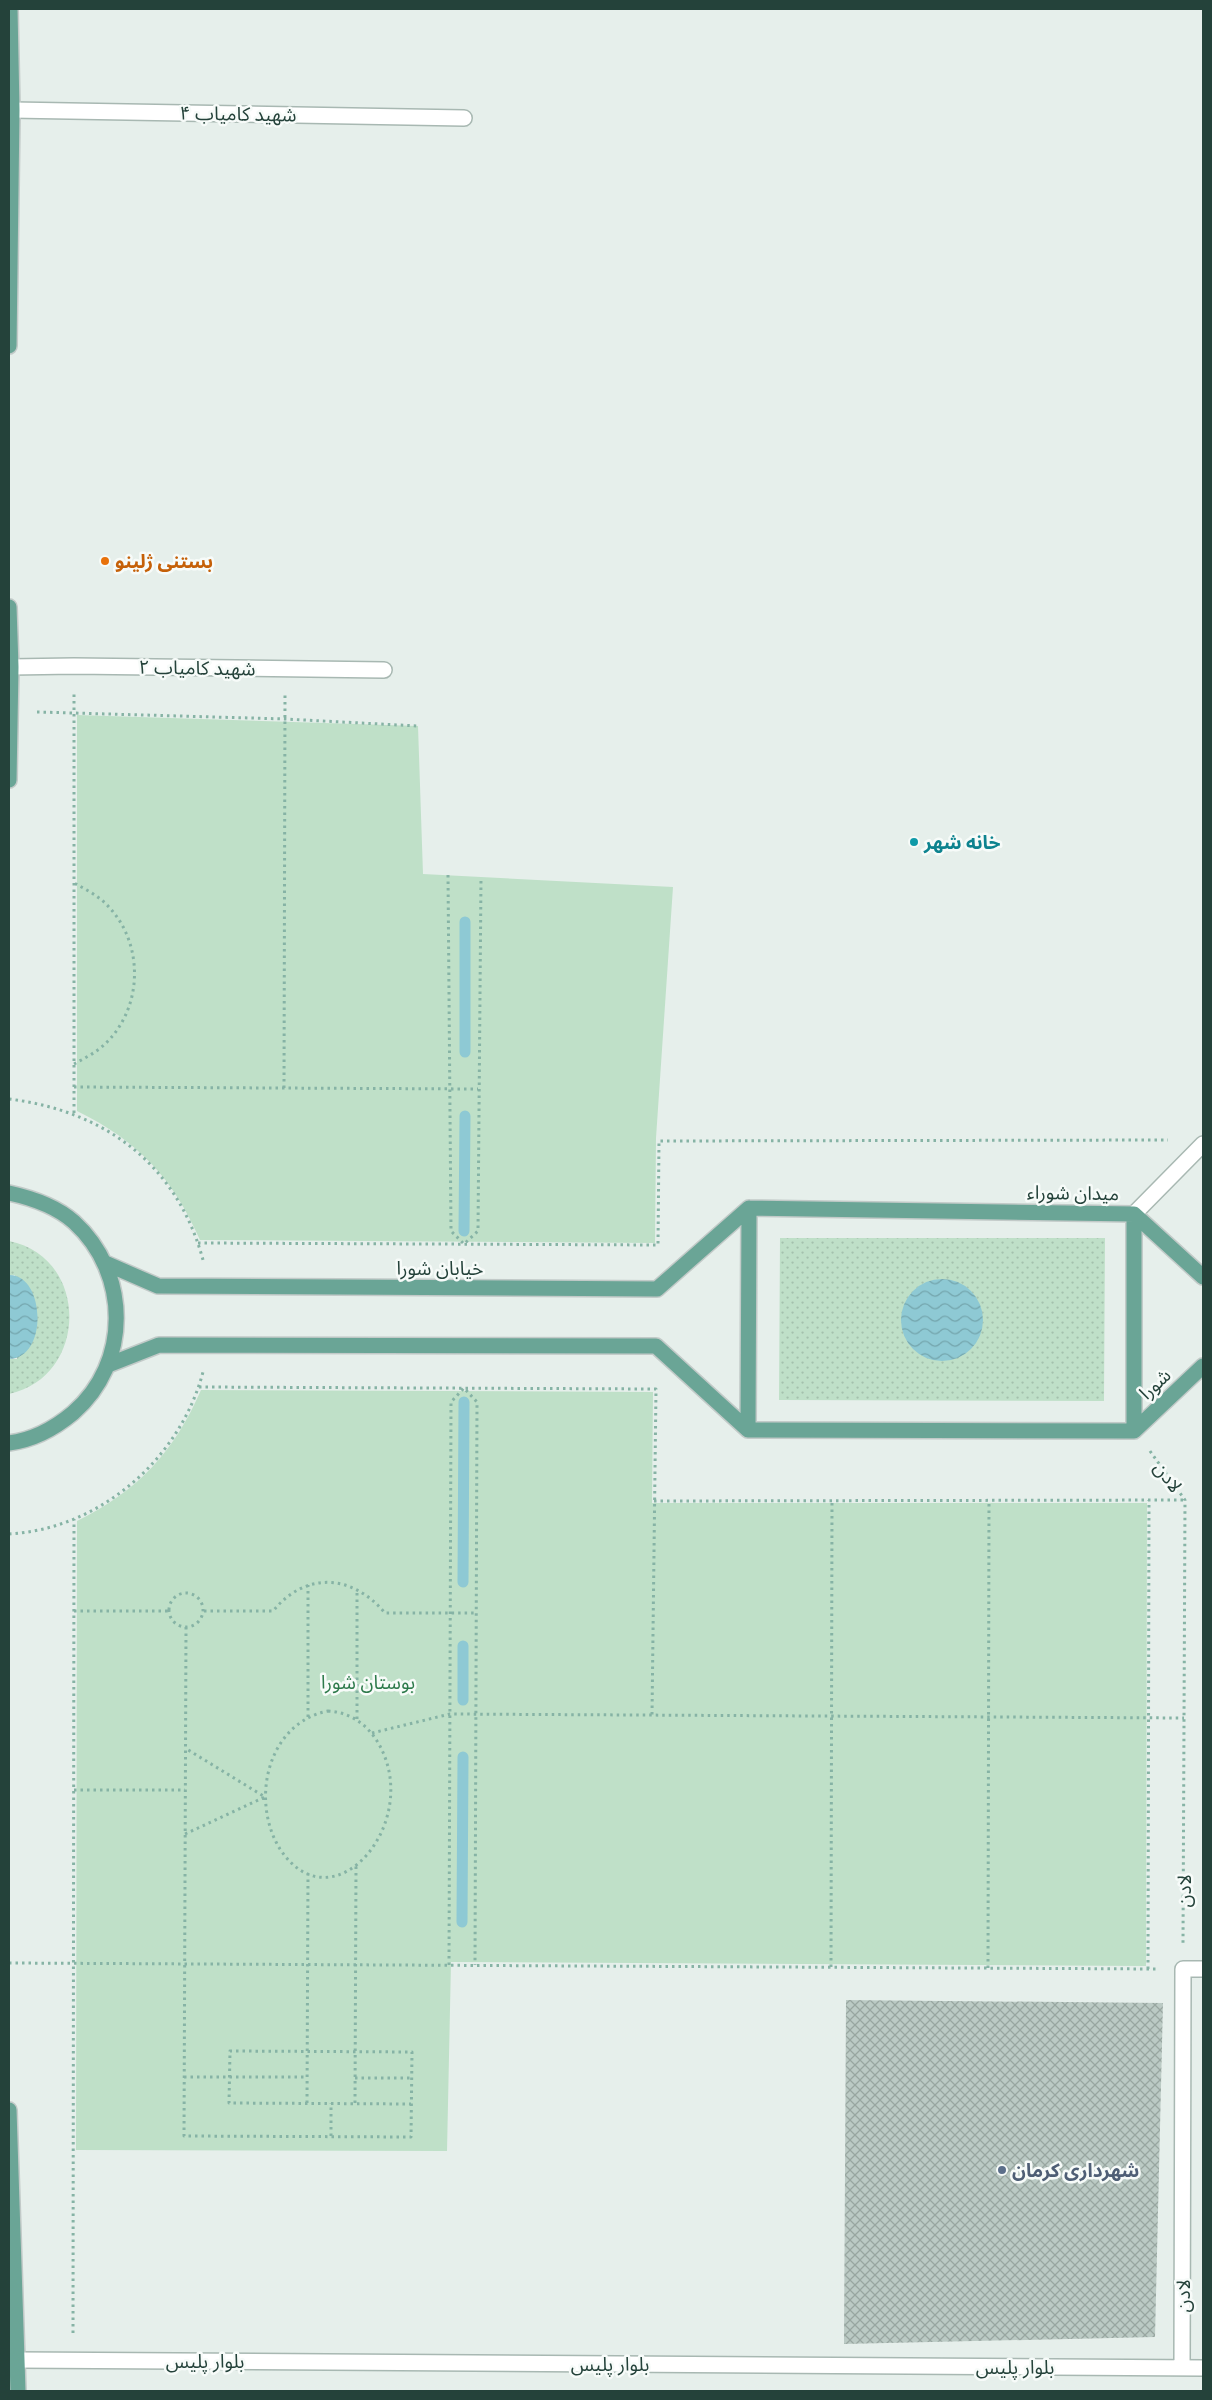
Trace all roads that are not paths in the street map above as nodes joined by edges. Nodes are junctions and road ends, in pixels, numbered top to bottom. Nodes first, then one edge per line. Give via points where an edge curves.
1 (10, 9) edge
2 (12, 110) junction
3 (464, 118) dead end
4 (9, 346) edge
5 (9, 608) edge
6 (11, 667) junction
7 (384, 670) dead end
8 (10, 711) edge
9 (9, 780) edge
10 (1203, 1144) edge
11 (9, 1194) edge
12 (749, 1208) junction
13 (1134, 1214) junction
14 (105, 1263) junction
15 (1203, 1277) edge
16 (108, 1365) junction
17 (1203, 1366) edge
18 (748, 1430) junction
19 (1134, 1430) junction
20 (9, 1442) edge
21 (1203, 1969) edge
22 (9, 2110) edge
23 (17, 2360) junction
24 (1182, 2368) junction
25 (1203, 2368) edge
26 (18, 2391) edge

1 - 2 main road
2 - 3 street, شهید کامیاب ۴
2 - 4 main road
5 - 6 main road
6 - 7 street, شهید کامیاب ۲
6 - 8 main road
8 - 9 main road
10 - 13 street
11 - 14 main road via 51,1207 73,1221 91,1240
12 - 13 main road, میدان شوراء
12 - 14 main road, خیابان شورا via 657,1288 158,1286
12 - 18 main road
13 - 15 main road
13 - 19 main road, میدان شوراء
14 - 16 main road via 114,1287 118,1313 116,1340
16 - 18 main road via 159,1345 656,1346
16 - 20 main road via 97,1387 62,1422 40,1434
17 - 19 main road, شورا
18 - 19 main road
21 - 24 street, لادن via 1183,1969
22 - 23 main road
23 - 24 street, بلوار پلیس
23 - 26 main road
24 - 25 street, بلوار پلیس

